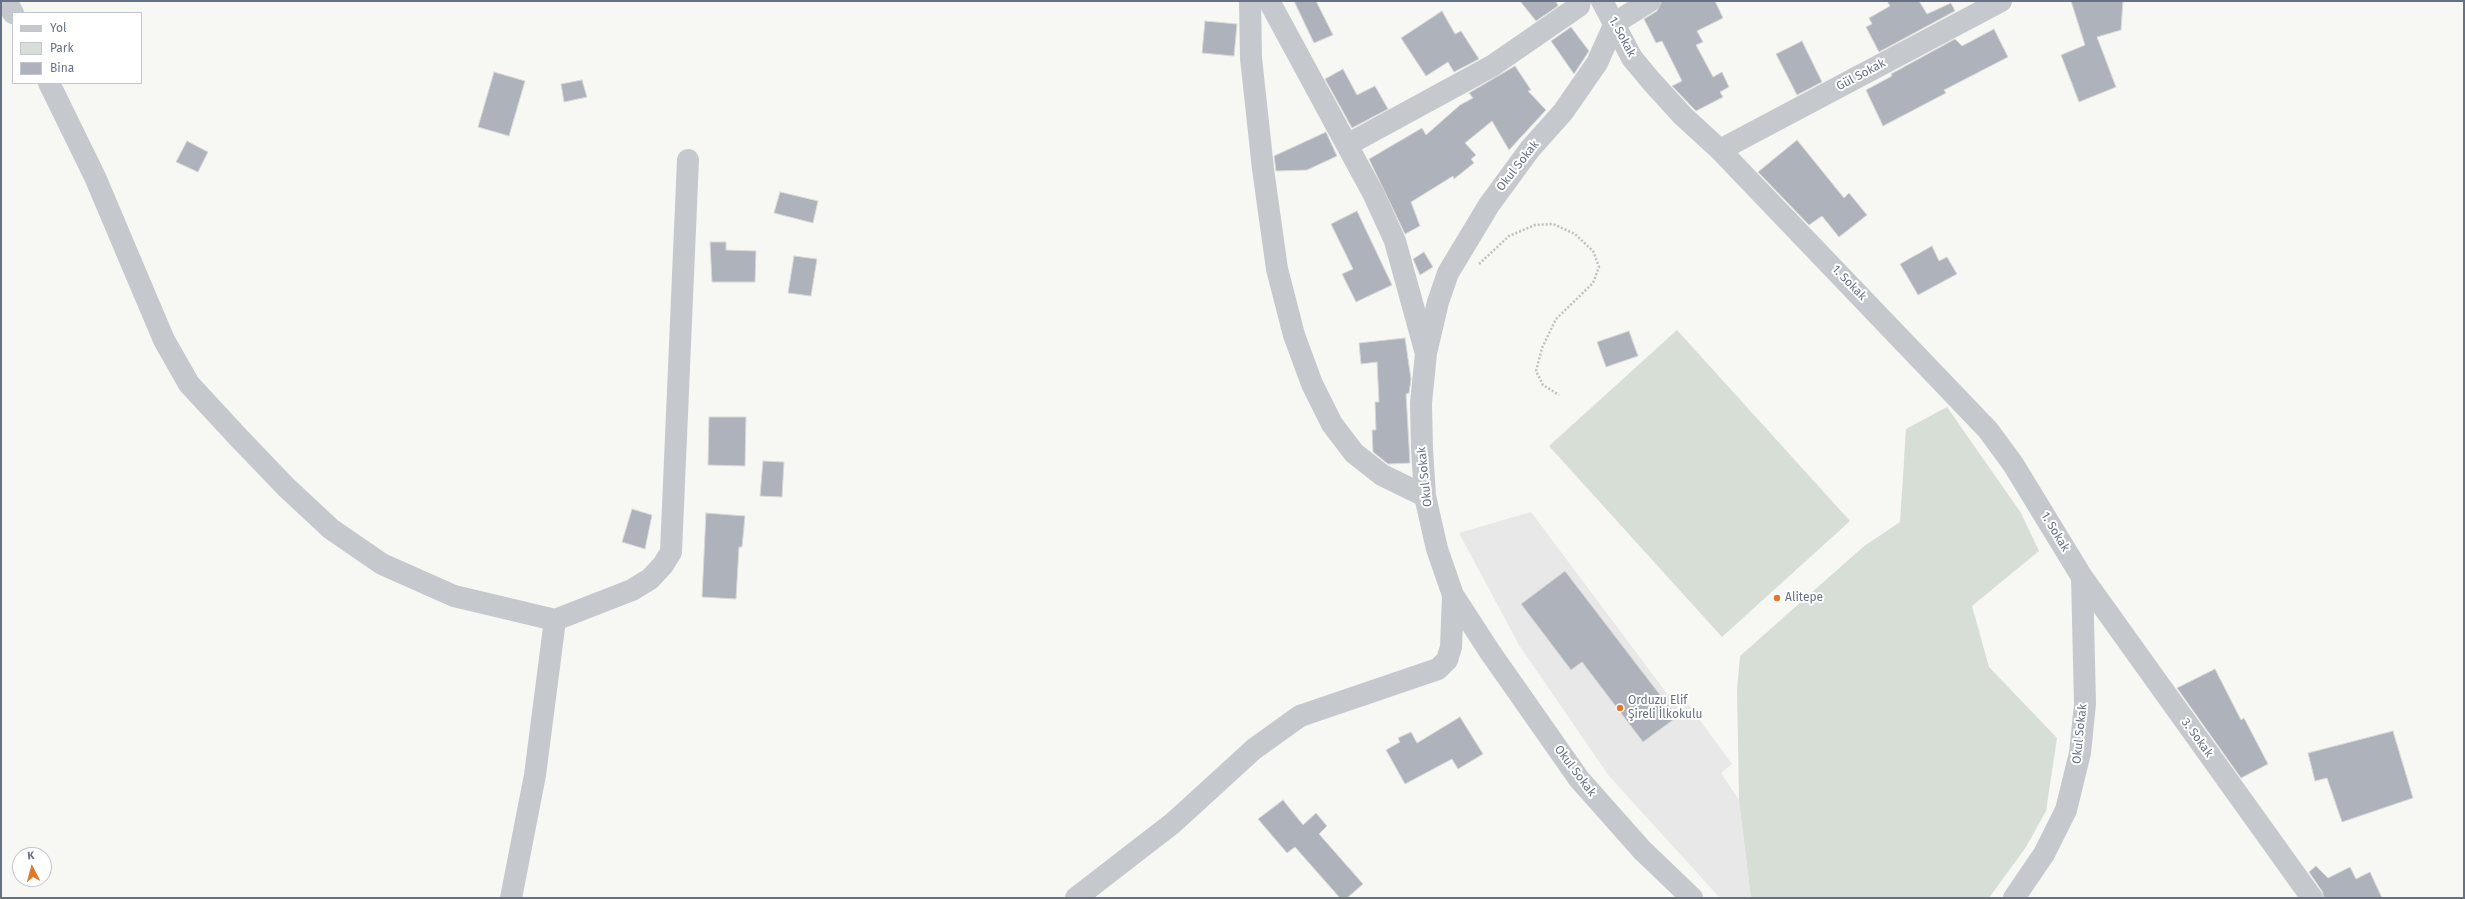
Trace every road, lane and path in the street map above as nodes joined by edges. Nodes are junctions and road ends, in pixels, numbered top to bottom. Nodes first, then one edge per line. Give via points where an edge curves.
1 (6, 1) edge
2 (1250, 1) edge
3 (1269, 1) edge
4 (1580, 1) edge
5 (1602, 1) edge
6 (1650, 1) edge
7 (2001, 1) edge
8 (12, 12) edge
9 (1615, 23) junction
10 (49, 84) edge
11 (1348, 145) junction
12 (1720, 150) junction
13 (688, 160) dead end
14 (1476, 266) dead end
15 (1426, 353) junction
16 (1559, 395) dead end
17 (1424, 496) junction
18 (2082, 577) junction
19 (1453, 595) junction
20 (555, 620) junction
21 (511, 898) edge
22 (1076, 898) edge
23 (1692, 898) edge
24 (2014, 898) edge
25 (2312, 898) edge

1 - 8 street
2 - 17 street via 1251,58 1262,169 1277,269 1294,335 1312,384 1332,424 1354,453 1382,475
3 - 11 street
4 - 11 street via 1579,6 1492,66
5 - 9 street, 1. Sokak
6 - 9 street
7 - 12 street, Gül Sokak
9 - 12 street, 1. Sokak via 1632,58 1683,116
9 - 15 street, Okul Sokak via 1597,63 1563,112 1530,149 1489,205 1448,273
10 - 20 street via 95,177 164,340 189,384 286,487 331,529 382,564 454,596
11 - 15 street via 1395,241
12 - 18 street, 1. Sokak via 1988,430 2013,464
13 - 20 street via 671,552 664,565 650,579 632,590
14 - 16 path via 1510,236 1535,225 1553,224 1575,234 1593,251 1599,267 1593,283 1556,319 1542,348 1536,371 1544,385
15 - 17 street, Okul Sokak via 1421,403
17 - 19 street, Okul Sokak via 1437,549
18 - 24 street, Okul Sokak via 2084,704 2080,753 2066,810 2044,854
18 - 25 street, 3. Sokak
19 - 22 street via 1451,647 1447,660 1438,669 1300,716 1254,749 1173,823
19 - 23 street, Okul Sokak via 1579,779 1642,850
20 - 21 street via 535,775

